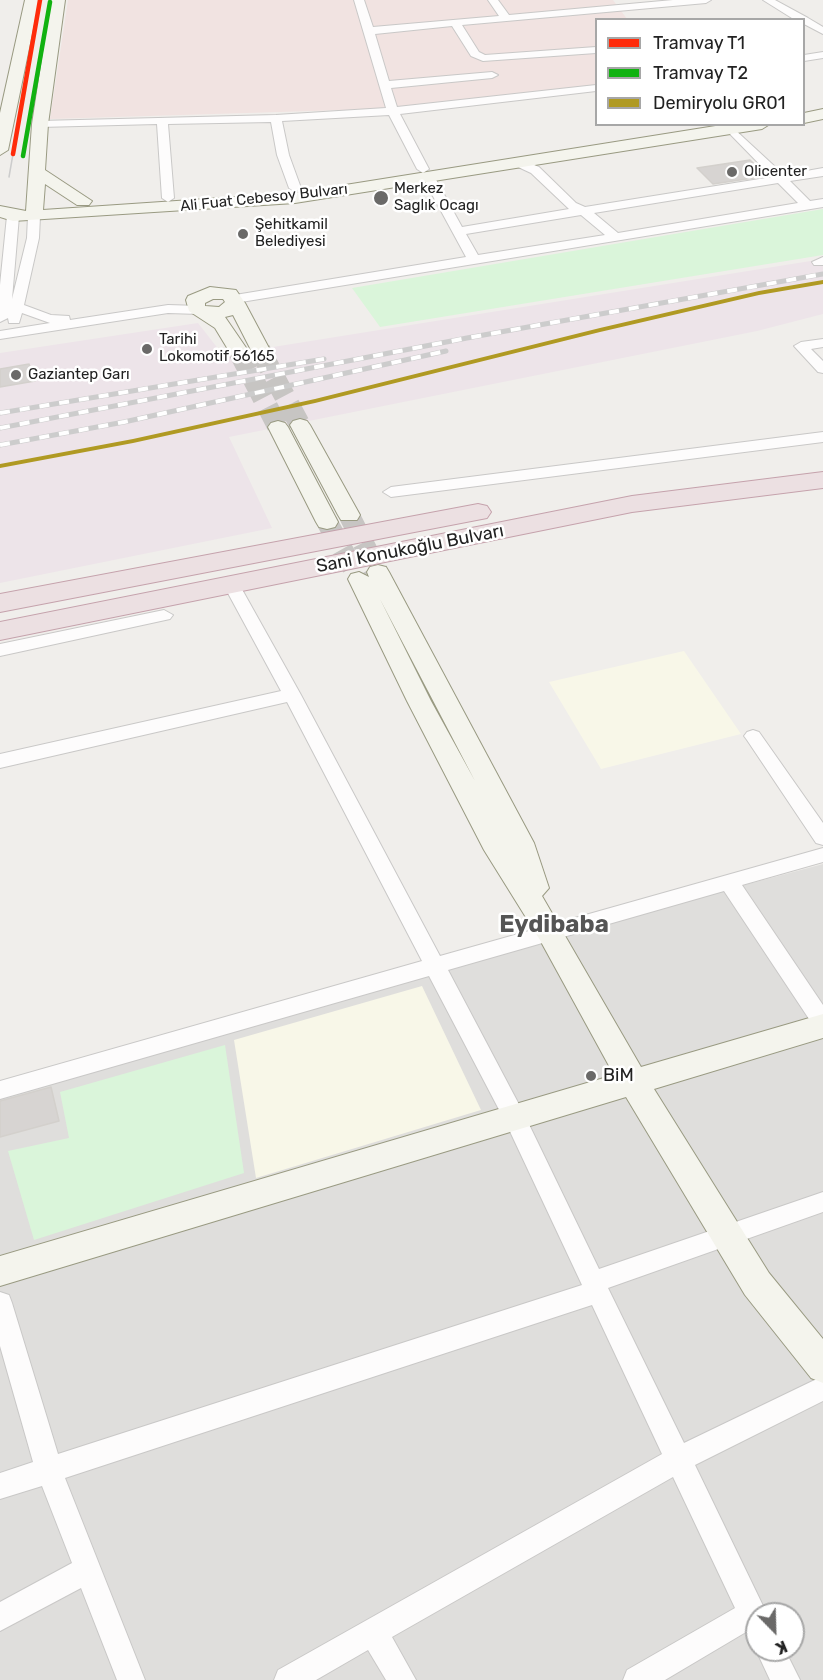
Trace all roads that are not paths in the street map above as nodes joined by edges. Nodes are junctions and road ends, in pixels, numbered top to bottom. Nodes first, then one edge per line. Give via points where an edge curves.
1 (32, 0) edge
2 (58, 0) edge
3 (359, 0) edge
4 (493, 0) edge
5 (606, 0) edge
6 (706, 0) edge
7 (768, 0) edge
8 (615, 10) junction
9 (623, 18) edge
10 (800, 18) edge
11 (507, 20) junction
12 (805, 21) edge
13 (456, 24) junction
14 (368, 31) junction
15 (823, 31) edge
16 (595, 50) edge
17 (823, 55) edge
18 (483, 58) junction
19 (805, 58) edge
20 (492, 75) junction
21 (384, 85) junction
22 (595, 88) edge
23 (505, 99) junction
24 (823, 108) edge
25 (393, 111) junction
26 (805, 111) edge
27 (823, 114) edge
28 (276, 118) junction
29 (805, 118) edge
30 (162, 119) junction
31 (40, 124) junction
32 (699, 126) edge
33 (750, 126) edge
34 (732, 129) junction
35 (0, 150) edge
36 (520, 163) junction
37 (36, 171) junction
38 (823, 172) edge
39 (425, 173) junction
40 (783, 179) junction
41 (295, 188) junction
42 (168, 198) junction
43 (0, 203) edge
44 (823, 203) edge
45 (808, 206) junction
46 (89, 207) junction
47 (35, 209) junction
48 (583, 210) junction
49 (6, 213) edge
50 (458, 231) junction
51 (614, 236) junction
52 (33, 238) junction
53 (474, 260) junction
54 (234, 303) junction
55 (201, 306) junction
56 (18, 307) junction
57 (0, 318) edge
58 (0, 334) edge
59 (823, 343) edge
60 (260, 350) tunnel mouth
61 (239, 352) tunnel mouth
62 (823, 369) edge
63 (300, 425) tunnel mouth
64 (278, 427) tunnel mouth
65 (823, 437) edge
66 (823, 458) edge
67 (823, 480) edge
68 (391, 492) dead end
69 (349, 515) tunnel mouth
70 (327, 522) tunnel mouth
71 (369, 575) tunnel mouth
72 (231, 584) junction
73 (0, 603) edge
74 (164, 615) dead end
75 (0, 631) edge
76 (0, 650) edge
77 (292, 695) junction
78 (753, 736) dead end
79 (0, 761) edge
80 (823, 838) edge
81 (823, 855) edge
82 (730, 883) junction
83 (550, 932) junction
84 (434, 965) junction
85 (822, 1027) edge
86 (634, 1083) junction
87 (0, 1090) edge
88 (515, 1119) junction
89 (823, 1202) edge
90 (728, 1237) junction
91 (0, 1271) edge
92 (595, 1287) junction
93 (0, 1303) edge
94 (823, 1366) edge
95 (823, 1388) edge
96 (678, 1460) junction
97 (49, 1470) junction
98 (0, 1486) edge
99 (88, 1569) junction
100 (746, 1602) edge
101 (0, 1617) edge
102 (745, 1624) edge
103 (373, 1632) junction
104 (776, 1662) edge
105 (131, 1680) edge
106 (288, 1680) edge
107 (402, 1680) edge
108 (637, 1680) edge
109 (786, 1680) edge

1 - 35 street
2 - 31 street
3 - 14 street
4 - 11 street
5 - 8 street
6 - 8 street
7 - 10 street
8 - 9 street
8 - 11 street
11 - 13 street
12 - 15 street
13 - 14 street
13 - 18 street via 475,54
14 - 21 street
16 - 18 street
17 - 19 street
18 - 20 street
20 - 21 street
20 - 23 street
21 - 25 street
22 - 23 street
23 - 25 street
24 - 26 street
25 - 28 street
25 - 39 street
27 - 29 street
28 - 30 street
28 - 41 street
30 - 31 street
30 - 42 street
31 - 37 street
32 - 39 street
33 - 34 street, Ali Fuat Cebesoy Bulvarı
34 - 36 street, Ali Fuat Cebesoy Bulvarı
34 - 40 street
36 - 39 street, Ali Fuat Cebesoy Bulvarı
36 - 48 street via 535,170 572,206
37 - 46 street
37 - 47 street
38 - 40 street
39 - 41 street
39 - 46 street, Ali Fuat Cebesoy Bulvarı via 295,198
39 - 50 street
40 - 45 street
40 - 48 street
41 - 42 street
42 - 46 street
43 - 47 street
44 - 45 street
45 - 51 street
46 - 47 street, Ali Fuat Cebesoy Bulvarı
46 - 52 street
47 - 49 street, Ali Fuat Cebesoy Bulvarı
47 - 52 street
48 - 50 street
48 - 51 street
49 - 57 street via 4,314
50 - 53 street
51 - 53 street
52 - 56 street
53 - 54 street
54 - 55 street via 224,312
54 - 60 street
55 - 56 street via 63,319 49,319
55 - 58 street
55 - 61 street via 223,325
56 - 58 street via 13,323
59 - 62 street via 801,346
63 - 69 street
64 - 70 street
65 - 68 street
66 - 73 highway, Sani Konukoğlu Bulvarı via 580,492
67 - 72 highway, Sani Konukoğlu Bulvarı via 632,504
71 - 83 street via 419,701 498,850
72 - 75 highway, Sani Konukoğlu Bulvarı
72 - 77 street
74 - 76 street
77 - 79 street
77 - 84 street
78 - 80 street
81 - 82 street
82 - 83 street
82 - 85 street
83 - 84 street
83 - 86 street
84 - 87 street
84 - 88 street
85 - 86 street
86 - 88 street
86 - 90 street
88 - 91 street
88 - 92 street
89 - 90 street
90 - 92 street
90 - 94 street via 757,1284
92 - 96 street
92 - 97 street
93 - 97 street
95 - 96 street
96 - 100 street
96 - 103 street
97 - 98 street
97 - 99 street
99 - 101 street
99 - 105 street
102 - 108 street
103 - 106 street
103 - 107 street
104 - 109 street

